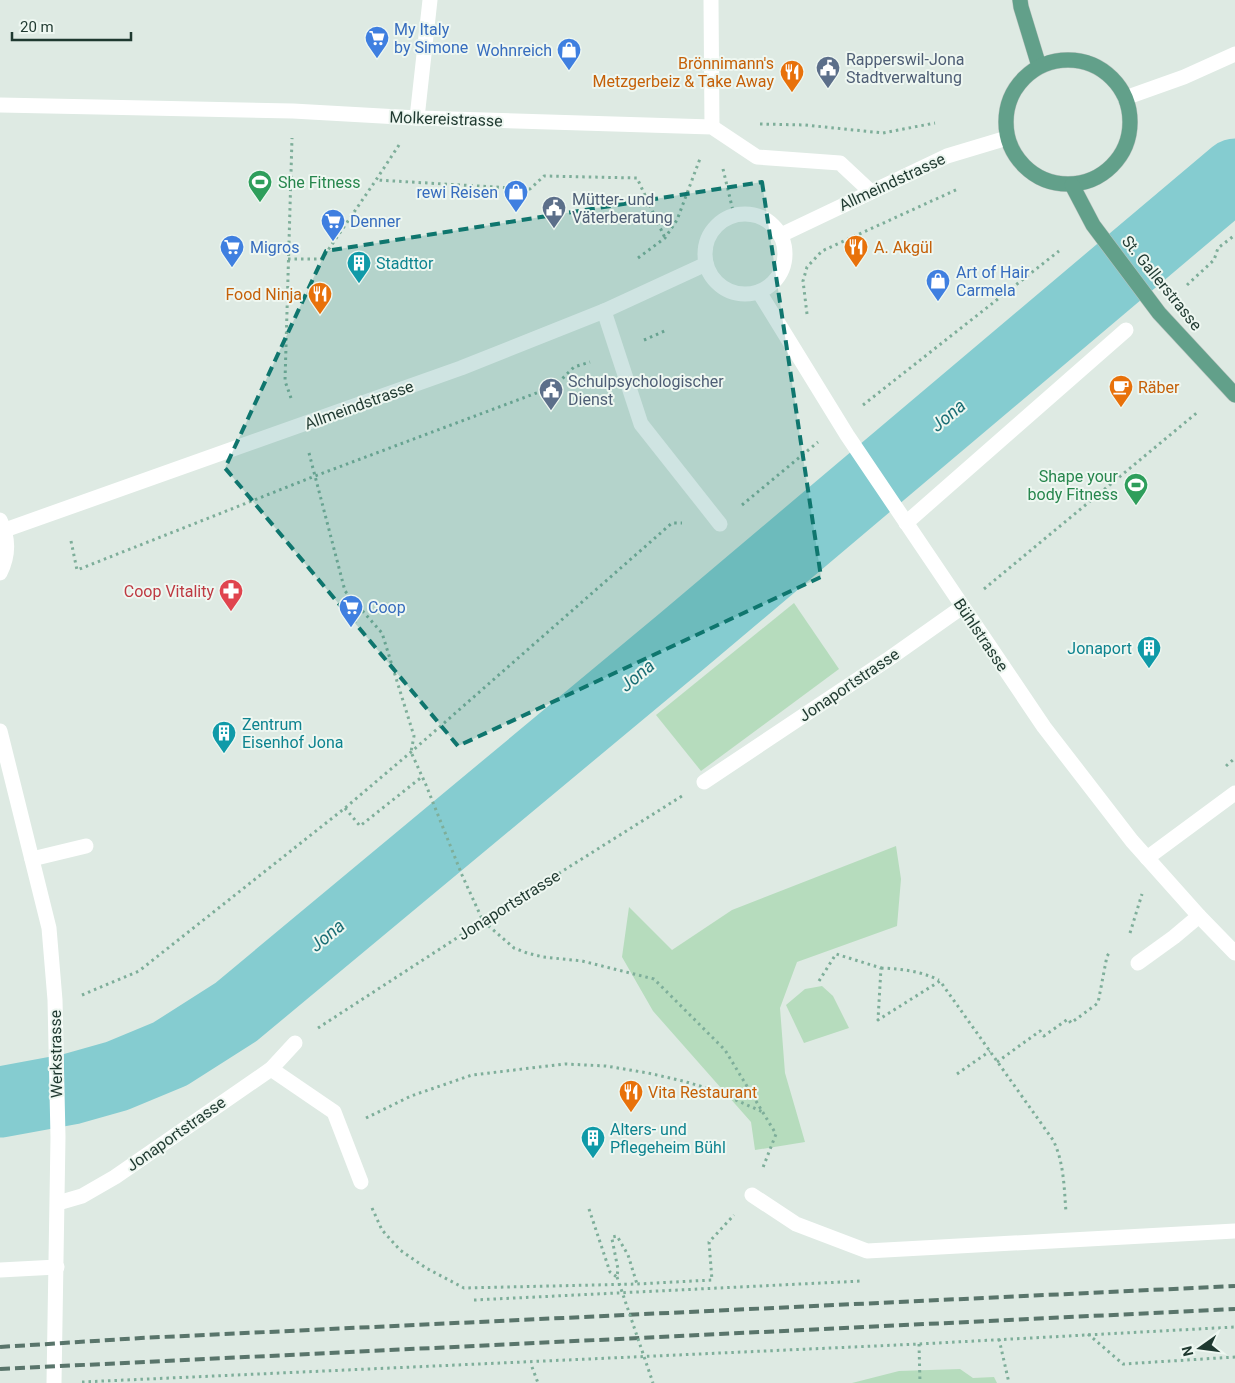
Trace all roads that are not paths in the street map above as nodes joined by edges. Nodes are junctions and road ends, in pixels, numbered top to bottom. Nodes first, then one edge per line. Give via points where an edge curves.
1 (430, 0) edge
2 (711, 0) edge
3 (1020, 0) edge
4 (1235, 54) edge
5 (1039, 66) junction
6 (1126, 98) junction
7 (0, 105) edge
8 (417, 118) junction
9 (712, 127) junction
10 (1007, 138) junction
11 (1072, 185) junction
12 (872, 192) junction
13 (781, 235) junction
14 (706, 264) junction
15 (759, 292) junction
16 (604, 311) junction
17 (1126, 330) dead end
18 (1235, 395) edge
19 (903, 519) junction
20 (720, 524) road end
21 (3, 525) edge
22 (0, 573) edge
23 (962, 607) junction
24 (0, 731) edge
25 (704, 782) road end
26 (1235, 793) edge
27 (86, 846) dead end
28 (1147, 858) junction
29 (32, 859) junction
30 (1199, 916) junction
31 (1235, 953) edge
32 (1138, 963) dead end
33 (295, 1043) road end
34 (271, 1069) junction
35 (361, 1182) road end
36 (752, 1195) road end
37 (58, 1203) junction
38 (1235, 1231) edge
39 (57, 1267) junction
40 (0, 1270) edge
41 (54, 1383) edge

1 - 8 street
2 - 9 street
3 - 5 main road
4 - 6 street
5 - 6 main road via 1059,60 1086,62 1099,67 1114,80
5 - 10 main road via 1022,79 1010,96 1005,117
6 - 11 main road via 1131,121 1126,145 1114,164 1095,179
7 - 8 street, Molkereistrasse via 293,111
8 - 9 street, Molkereistrasse
9 - 12 street via 757,157 840,163
10 - 11 main road via 1016,158 1032,174 1051,183
10 - 12 street, Allmeindstrasse via 947,156
11 - 18 main road, St. Gallerstrasse via 1092,225 1154,306
12 - 13 street, Allmeindstrasse
13 - 14 street via 761,216 748,213 734,215 720,222 710,234 705,249
13 - 15 street via 786,248 780,275
14 - 15 street via 714,280 727,290 743,295
14 - 16 street, Allmeindstrasse
15 - 19 street, Bühlstrasse
16 - 20 street via 641,424
16 - 21 street, Allmeindstrasse via 461,368
17 - 19 street
19 - 23 street, Bühlstrasse
21 - 22 street via 8,547
23 - 25 street, Jonaportstrasse
23 - 28 street, Bühlstrasse via 1044,727
24 - 29 street, Werkstrasse
26 - 28 street
27 - 29 street
28 - 30 street, Bühlstrasse
29 - 37 street, Werkstrasse via 49,928 55,1000
30 - 31 street, Bühlstrasse
30 - 32 street
33 - 34 street, Jonaportstrasse
34 - 35 street via 334,1112
34 - 37 street, Jonaportstrasse via 115,1176 82,1196
36 - 38 street via 796,1224 867,1251
37 - 39 street, Werkstrasse
39 - 40 street
39 - 41 street, Werkstrasse

